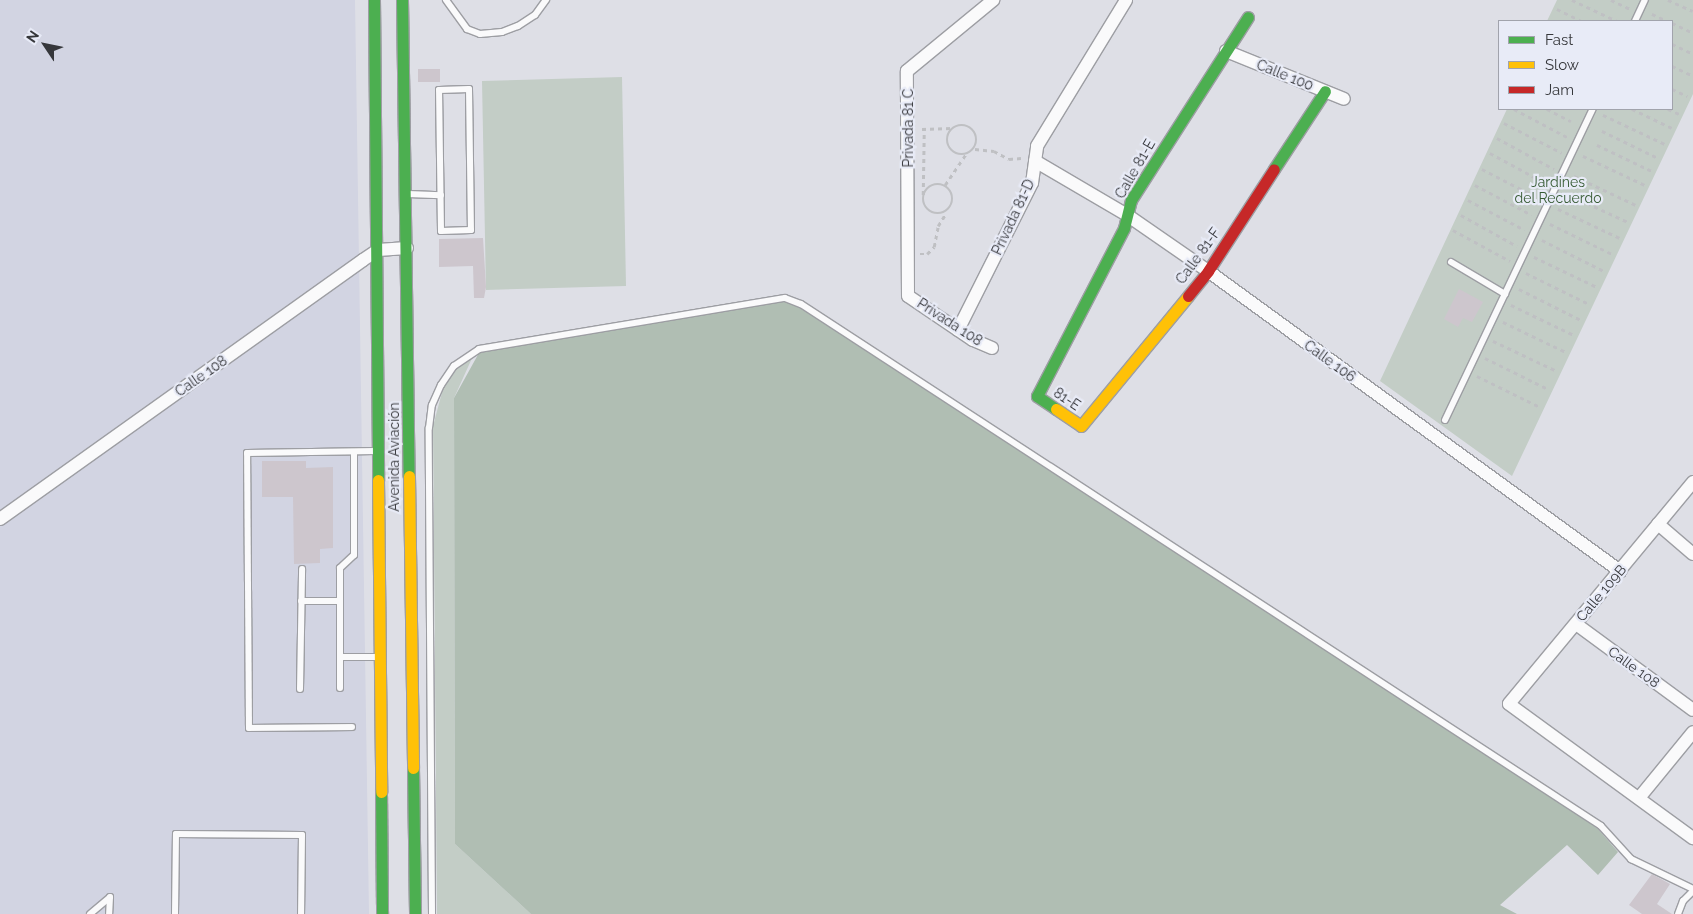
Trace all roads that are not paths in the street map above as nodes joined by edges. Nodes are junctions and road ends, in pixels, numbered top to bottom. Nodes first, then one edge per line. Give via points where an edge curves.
1 (374, 0) edge
2 (402, 0) edge
3 (446, 0) edge
4 (546, 0) edge
5 (993, 0) edge
6 (1126, 0) edge
7 (1645, 0) edge
8 (1248, 17) dead end
9 (1635, 20) edge
10 (1226, 51) junction
11 (1325, 91) junction
12 (1344, 99) dead end
13 (1593, 110) edge
14 (1035, 161) junction
15 (406, 194) junction
16 (441, 195) junction
17 (1127, 215) junction
18 (407, 248) junction
19 (378, 250) junction
20 (1450, 262) dead end
21 (1208, 271) junction
22 (1505, 294) junction
23 (908, 296) joint
24 (958, 330) junction
25 (992, 348) dead end
26 (1036, 396) joint
27 (1445, 420) dead end
28 (1081, 426) joint
29 (354, 452) junction
30 (380, 452) junction
31 (1693, 482) edge
32 (0, 518) edge
33 (1658, 524) junction
34 (1693, 554) edge
35 (302, 569) dead end
36 (1620, 571) junction
37 (301, 601) junction
38 (340, 601) junction
39 (1576, 624) junction
40 (340, 657) junction
41 (382, 657) junction
42 (340, 688) dead end
43 (300, 689) dead end
44 (1693, 710) edge
45 (352, 727) dead end
46 (1693, 732) edge
47 (1639, 798) junction
48 (1693, 838) edge
49 (1693, 890) edge
50 (90, 914) edge
51 (109, 914) edge
52 (176, 914) edge
53 (301, 914) edge
54 (382, 914) edge
55 (415, 914) edge
56 (432, 914) edge
57 (1678, 914) edge

1 - 19 main road, Avenida Aviación
2 - 15 main road, Avenida Aviación
3 - 4 lane via 467,29 480,34 502,32 518,26 534,15
5 - 23 street, Privada 81 C via 908,71
6 - 14 street, Privada 81-D via 1037,146
7 - 9 lane
8 - 10 main road, Calle 81-E
10 - 11 street, Calle 100
10 - 17 main road, Calle 81-E via 1131,200
11 - 12 street, Calle 100
11 - 21 main road, Calle 81-F
13 - 22 lane
14 - 17 street, Calle 106
14 - 24 street, Privada 81-D via 1032,183
15 - 16 lane
15 - 18 main road, Avenida Aviación
16 - 16 lane via 441,231 471,230 469,89 439,90
17 - 21 street, Calle 106
17 - 26 main road, Calle 81-E via 1121,234
18 - 19 street
18 - 55 main road, Avenida Aviación
19 - 30 main road, Avenida Aviación
19 - 32 street, Calle 108
20 - 22 lane
21 - 28 main road, Calle 81-F
21 - 36 street, Calle 106
22 - 27 lane
23 - 24 street, Privada 108
24 - 25 street, Privada 108
26 - 28 main road, 81-E
29 - 30 lane
29 - 38 lane via 354,555 340,568
29 - 45 lane via 247,453 249,728
30 - 41 main road, Avenida Aviación
31 - 33 street, Calle 109B
33 - 34 street
33 - 36 street, Calle 109B
35 - 37 lane
36 - 39 street, Calle 109B
37 - 38 lane
37 - 43 lane
38 - 40 lane
39 - 44 street, Calle 108
39 - 47 street, Calle 109B via 1509,704
40 - 41 lane
40 - 42 lane
41 - 54 main road, Avenida Aviación
46 - 47 street
47 - 48 street
49 - 56 lane via 1631,859 1601,826 810,310 785,298 479,349 454,366 441,385 432,406 429,428
49 - 57 lane via 1683,901
50 - 51 lane via 110,897
52 - 53 lane via 176,834 302,835

